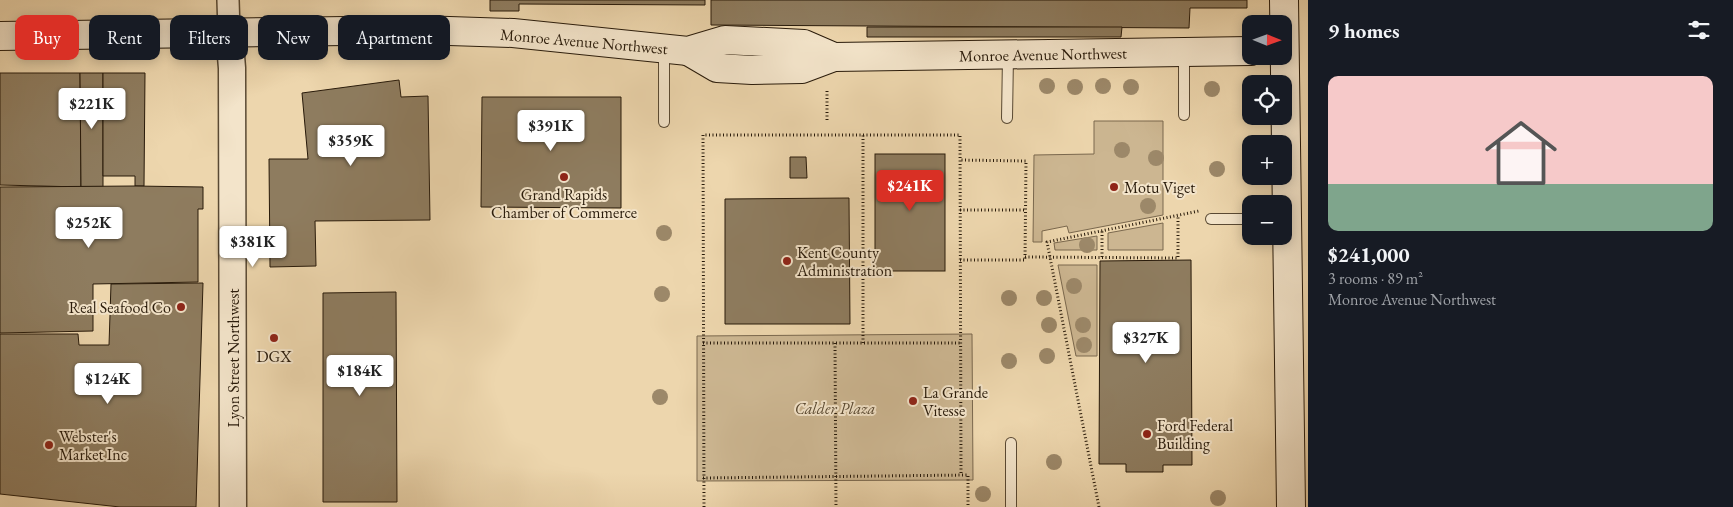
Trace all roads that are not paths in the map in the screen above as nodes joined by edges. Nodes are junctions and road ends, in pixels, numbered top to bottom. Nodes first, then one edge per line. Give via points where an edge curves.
1 (228, 0) edge
2 (1284, 0) edge
3 (228, 15) edge
4 (1286, 15) edge
5 (248, 32) edge
6 (170, 33) edge
7 (0, 36) edge
8 (676, 50) junction
9 (1242, 50) edge
10 (1184, 52) junction
11 (1008, 54) junction
12 (231, 60) edge
13 (1291, 65) edge
14 (1184, 115) dead end
15 (1007, 118) dead end
16 (664, 122) dead end
17 (1287, 195) edge
18 (1211, 219) dead end
19 (1242, 219) edge
20 (1286, 245) edge
21 (1010, 442) dead end
22 (233, 507) edge
23 (1011, 507) edge
24 (1291, 507) edge

1 - 3 street, Lyon Street Northwest
2 - 4 main road
5 - 8 main road, Monroe Avenue Northwest via 419,30 513,33
6 - 7 main road, Monroe Avenue Northwest
8 - 11 main road, Monroe Avenue Northwest via 725,40 804,44 834,57
8 - 16 lane
9 - 10 main road, Monroe Avenue Northwest
10 - 11 main road, Monroe Avenue Northwest
10 - 14 lane
11 - 15 lane
12 - 22 street, Lyon Street Northwest
13 - 17 main road
18 - 19 lane
20 - 24 main road
21 - 23 lane

